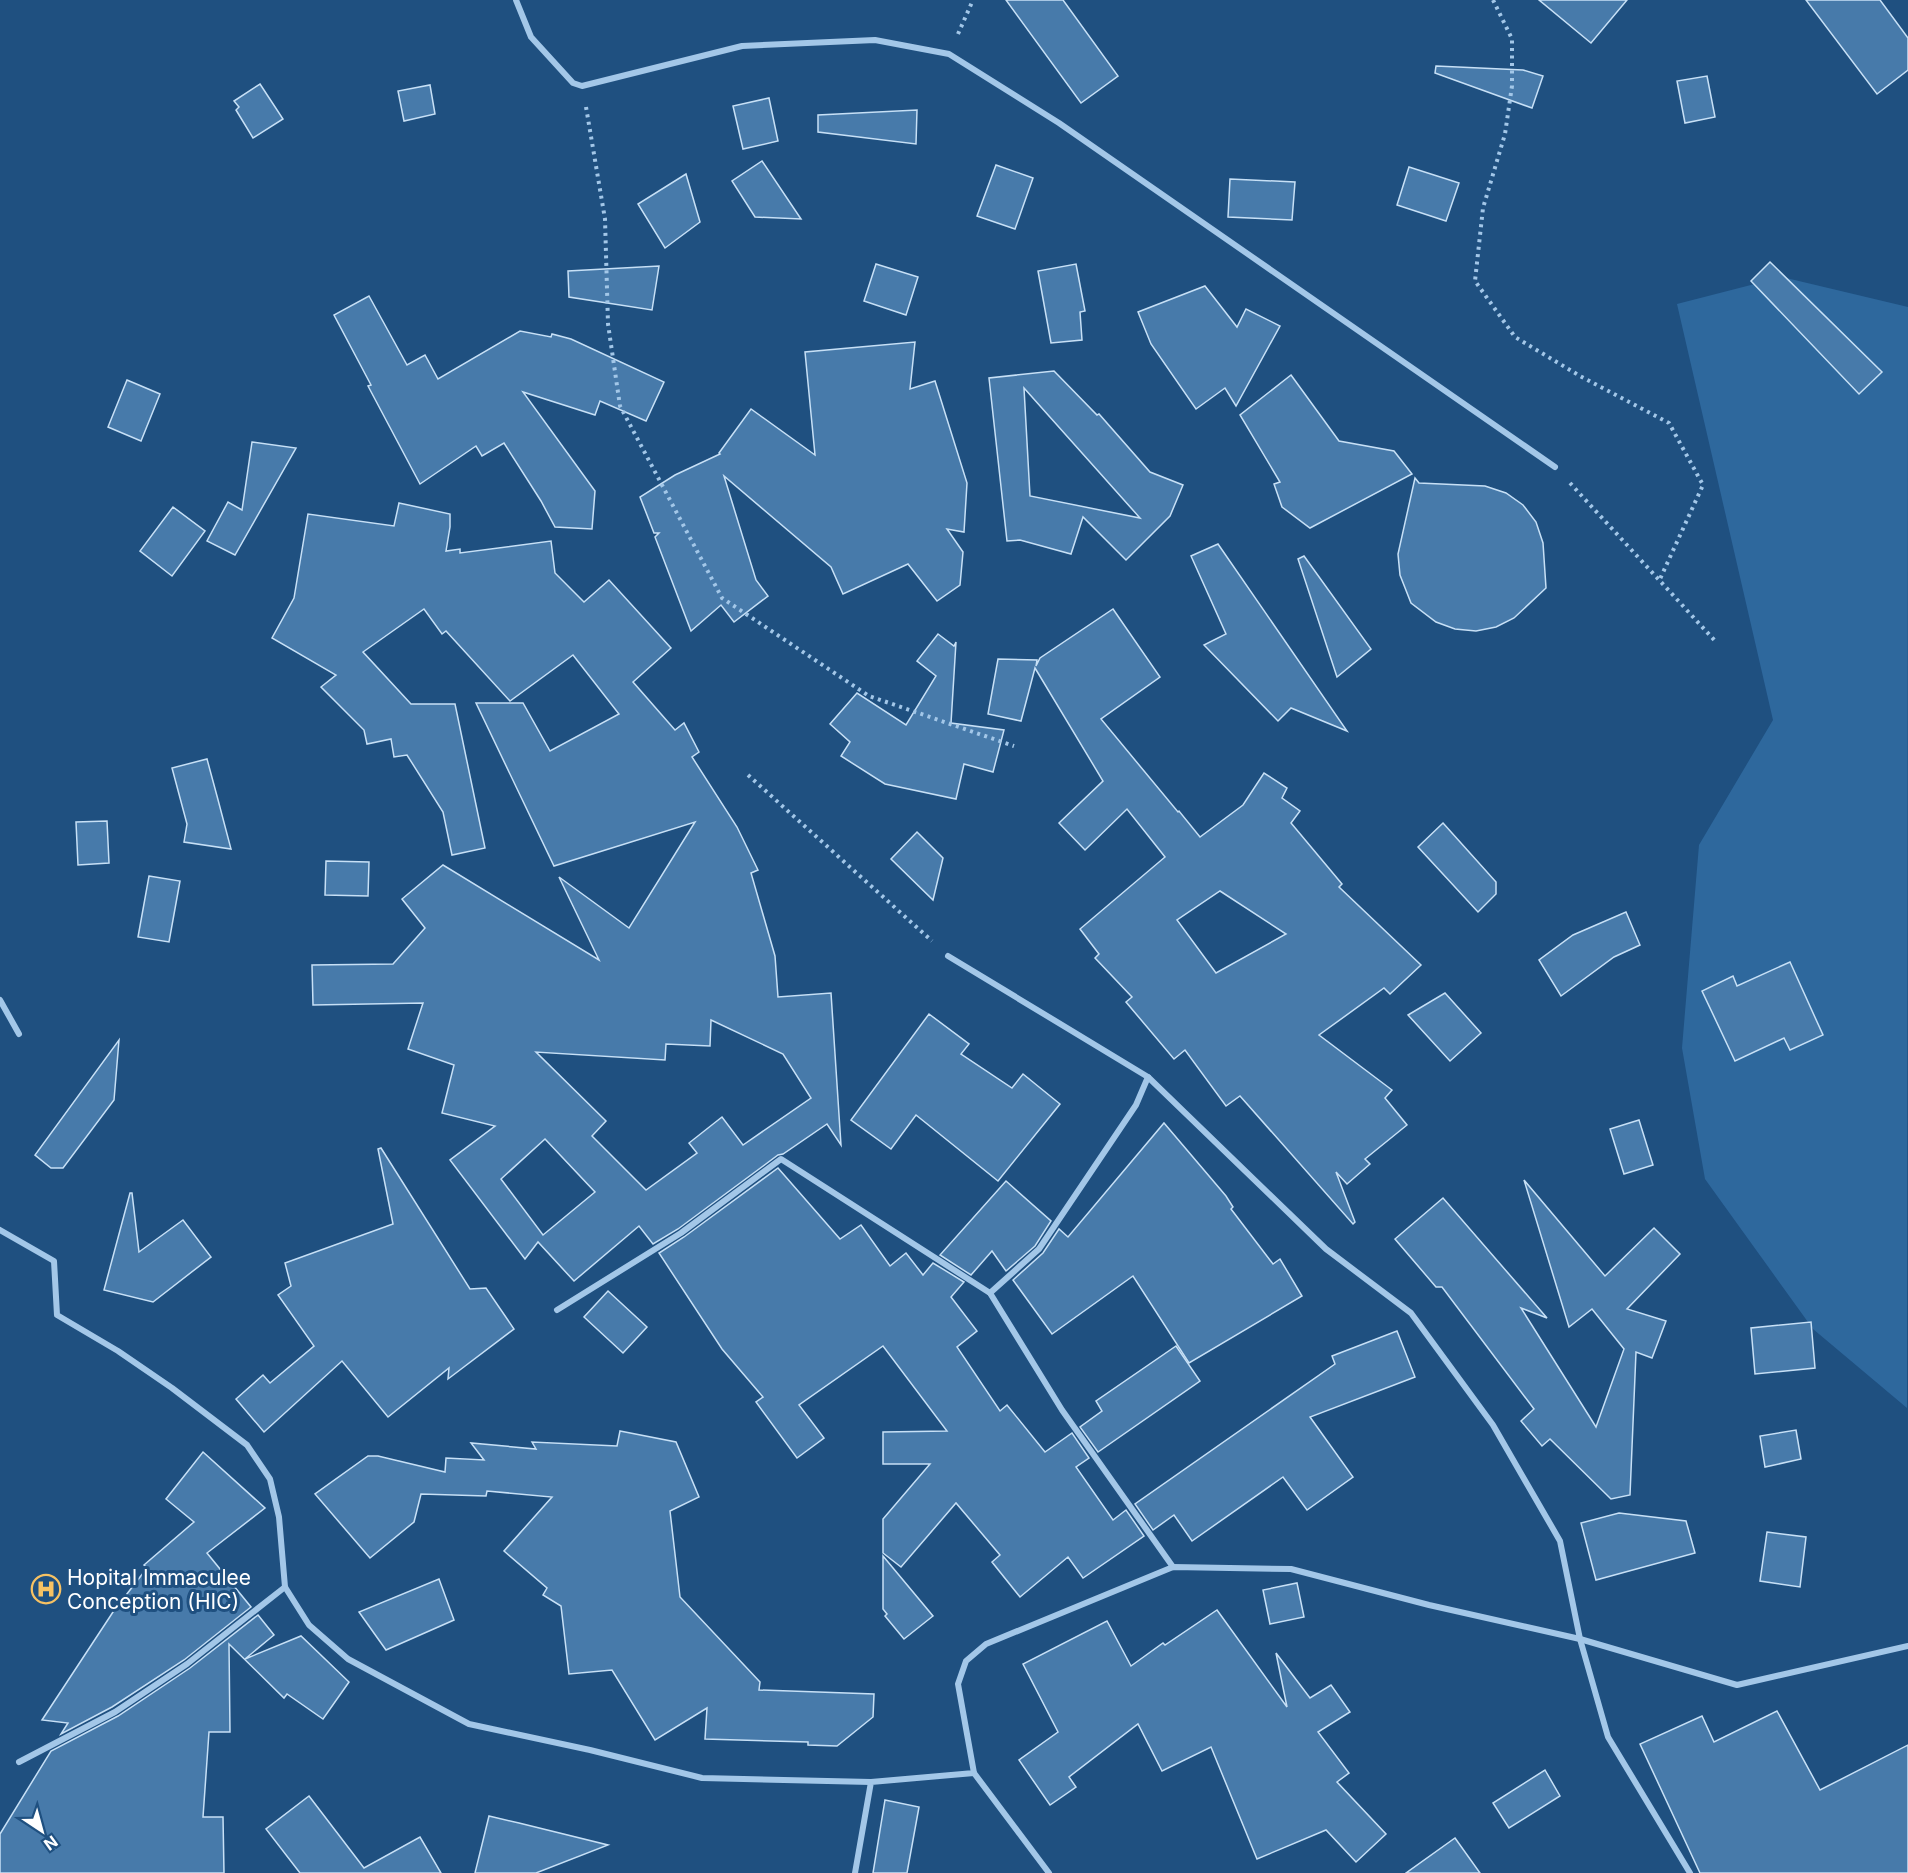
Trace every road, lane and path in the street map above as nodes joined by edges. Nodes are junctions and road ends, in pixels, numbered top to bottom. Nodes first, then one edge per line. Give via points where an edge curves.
1 (516, 0) edge
2 (973, 0) edge
3 (1492, 0) edge
4 (949, 54) junction
5 (582, 86) junction
6 (1555, 467) joint
7 (1660, 579) junction
8 (1718, 643) dead end
9 (1014, 746) dead end
10 (748, 775) dead end
11 (948, 956) joint
12 (0, 1000) edge
13 (19, 1034) dead end
14 (1148, 1077) junction
15 (0, 1230) edge
16 (990, 1293) junction
17 (557, 1310) dead end
18 (1173, 1567) junction
19 (285, 1587) junction
20 (1580, 1639) junction
21 (1908, 1647) edge
22 (19, 1762) dead end
23 (974, 1773) junction
24 (871, 1782) junction
25 (855, 1873) edge
26 (1049, 1873) edge
27 (1690, 1873) edge

1 - 5 street via 531,37 573,83
2 - 4 path
3 - 7 path via 1512,39 1512,86 1505,134 1484,208 1475,281 1515,337 1669,423 1703,485
4 - 5 street via 875,40 742,46
4 - 6 street via 1059,123
5 - 9 path via 605,219 608,324 620,406 722,598 869,696
6 - 7 path
7 - 8 path
10 - 11 path
11 - 14 street
12 - 13 street
14 - 16 street via 1136,1106 1039,1249
14 - 20 street via 1326,1249 1411,1313 1493,1425 1560,1541
15 - 19 street via 54,1261 57,1315 118,1351 247,1445 270,1479 279,1517
16 - 17 street via 781,1159 681,1233
16 - 18 street via 1062,1410
18 - 20 street via 1291,1569
18 - 23 street via 986,1644 966,1661 958,1684
19 - 22 street via 187,1664 115,1712
19 - 24 street via 309,1625 348,1659 469,1724 702,1778
20 - 21 street via 1737,1684
20 - 27 street via 1608,1737
23 - 24 street
23 - 26 street
24 - 25 street

